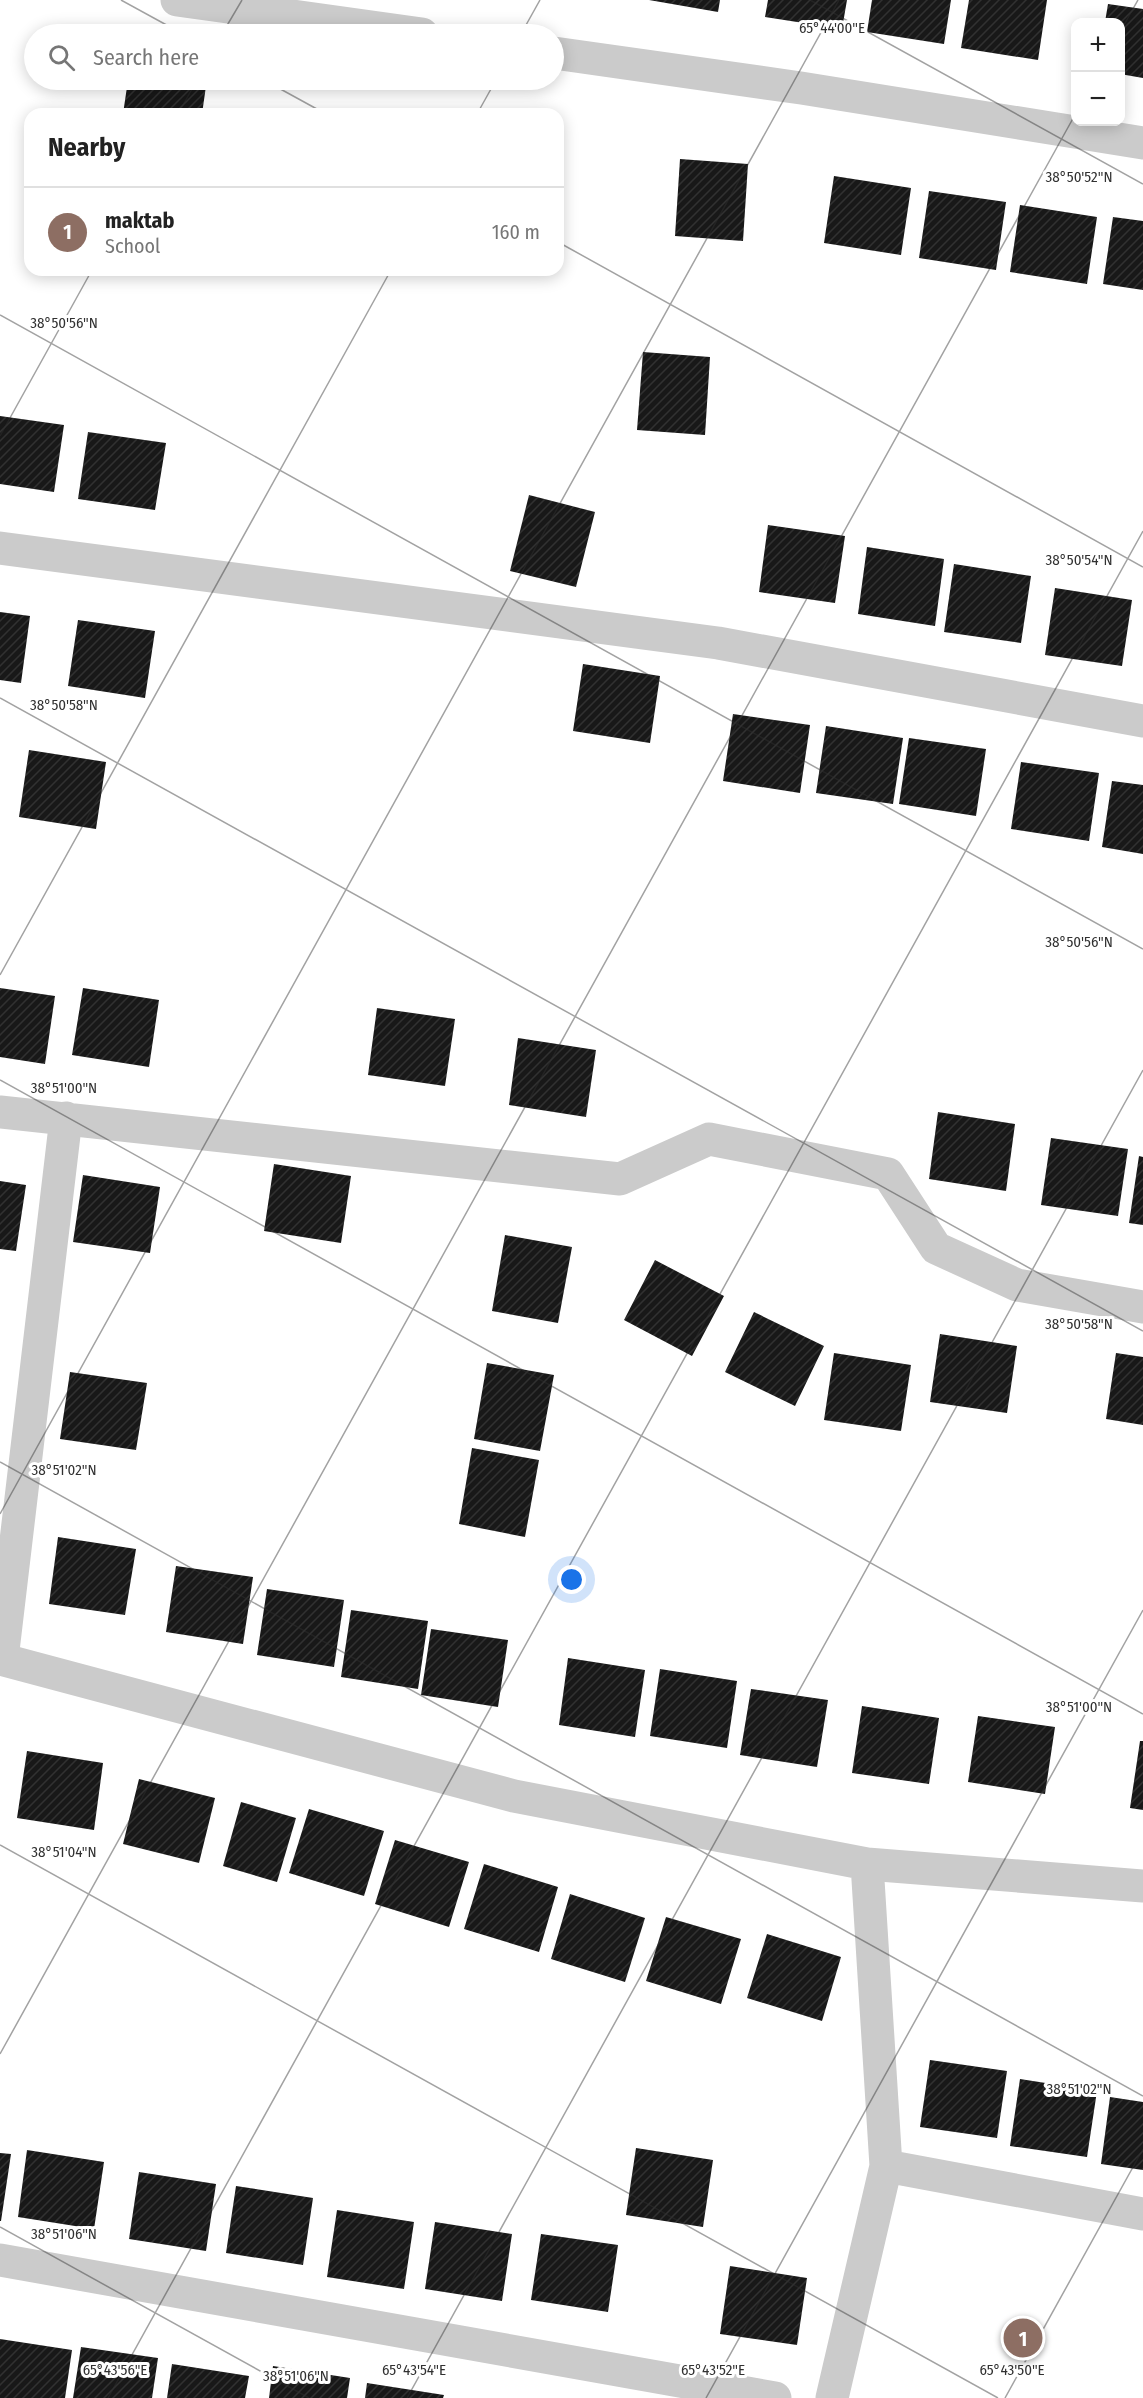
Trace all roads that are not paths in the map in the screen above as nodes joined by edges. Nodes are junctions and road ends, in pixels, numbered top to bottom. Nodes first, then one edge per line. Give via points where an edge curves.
1 (177, 0) edge
2 (350, 24) edge
3 (564, 54) edge
4 (1143, 143) edge
5 (0, 548) edge
6 (1143, 721) edge
7 (0, 1112) edge
8 (66, 1118) junction
9 (1143, 1307) edge
10 (1, 1659) edge
11 (867, 1864) junction
12 (1143, 1886) edge
13 (886, 2166) junction
14 (1143, 2214) edge
15 (0, 2260) edge
16 (775, 2398) edge
17 (832, 2398) edge

1 - 2 street
3 - 4 street
5 - 6 street via 718,643
7 - 8 street
8 - 9 street via 620,1179 709,1139 888,1174 936,1248 1017,1285
8 - 10 street
10 - 11 street via 514,1796
11 - 12 street
11 - 13 street
13 - 14 street
13 - 17 street
15 - 16 street

